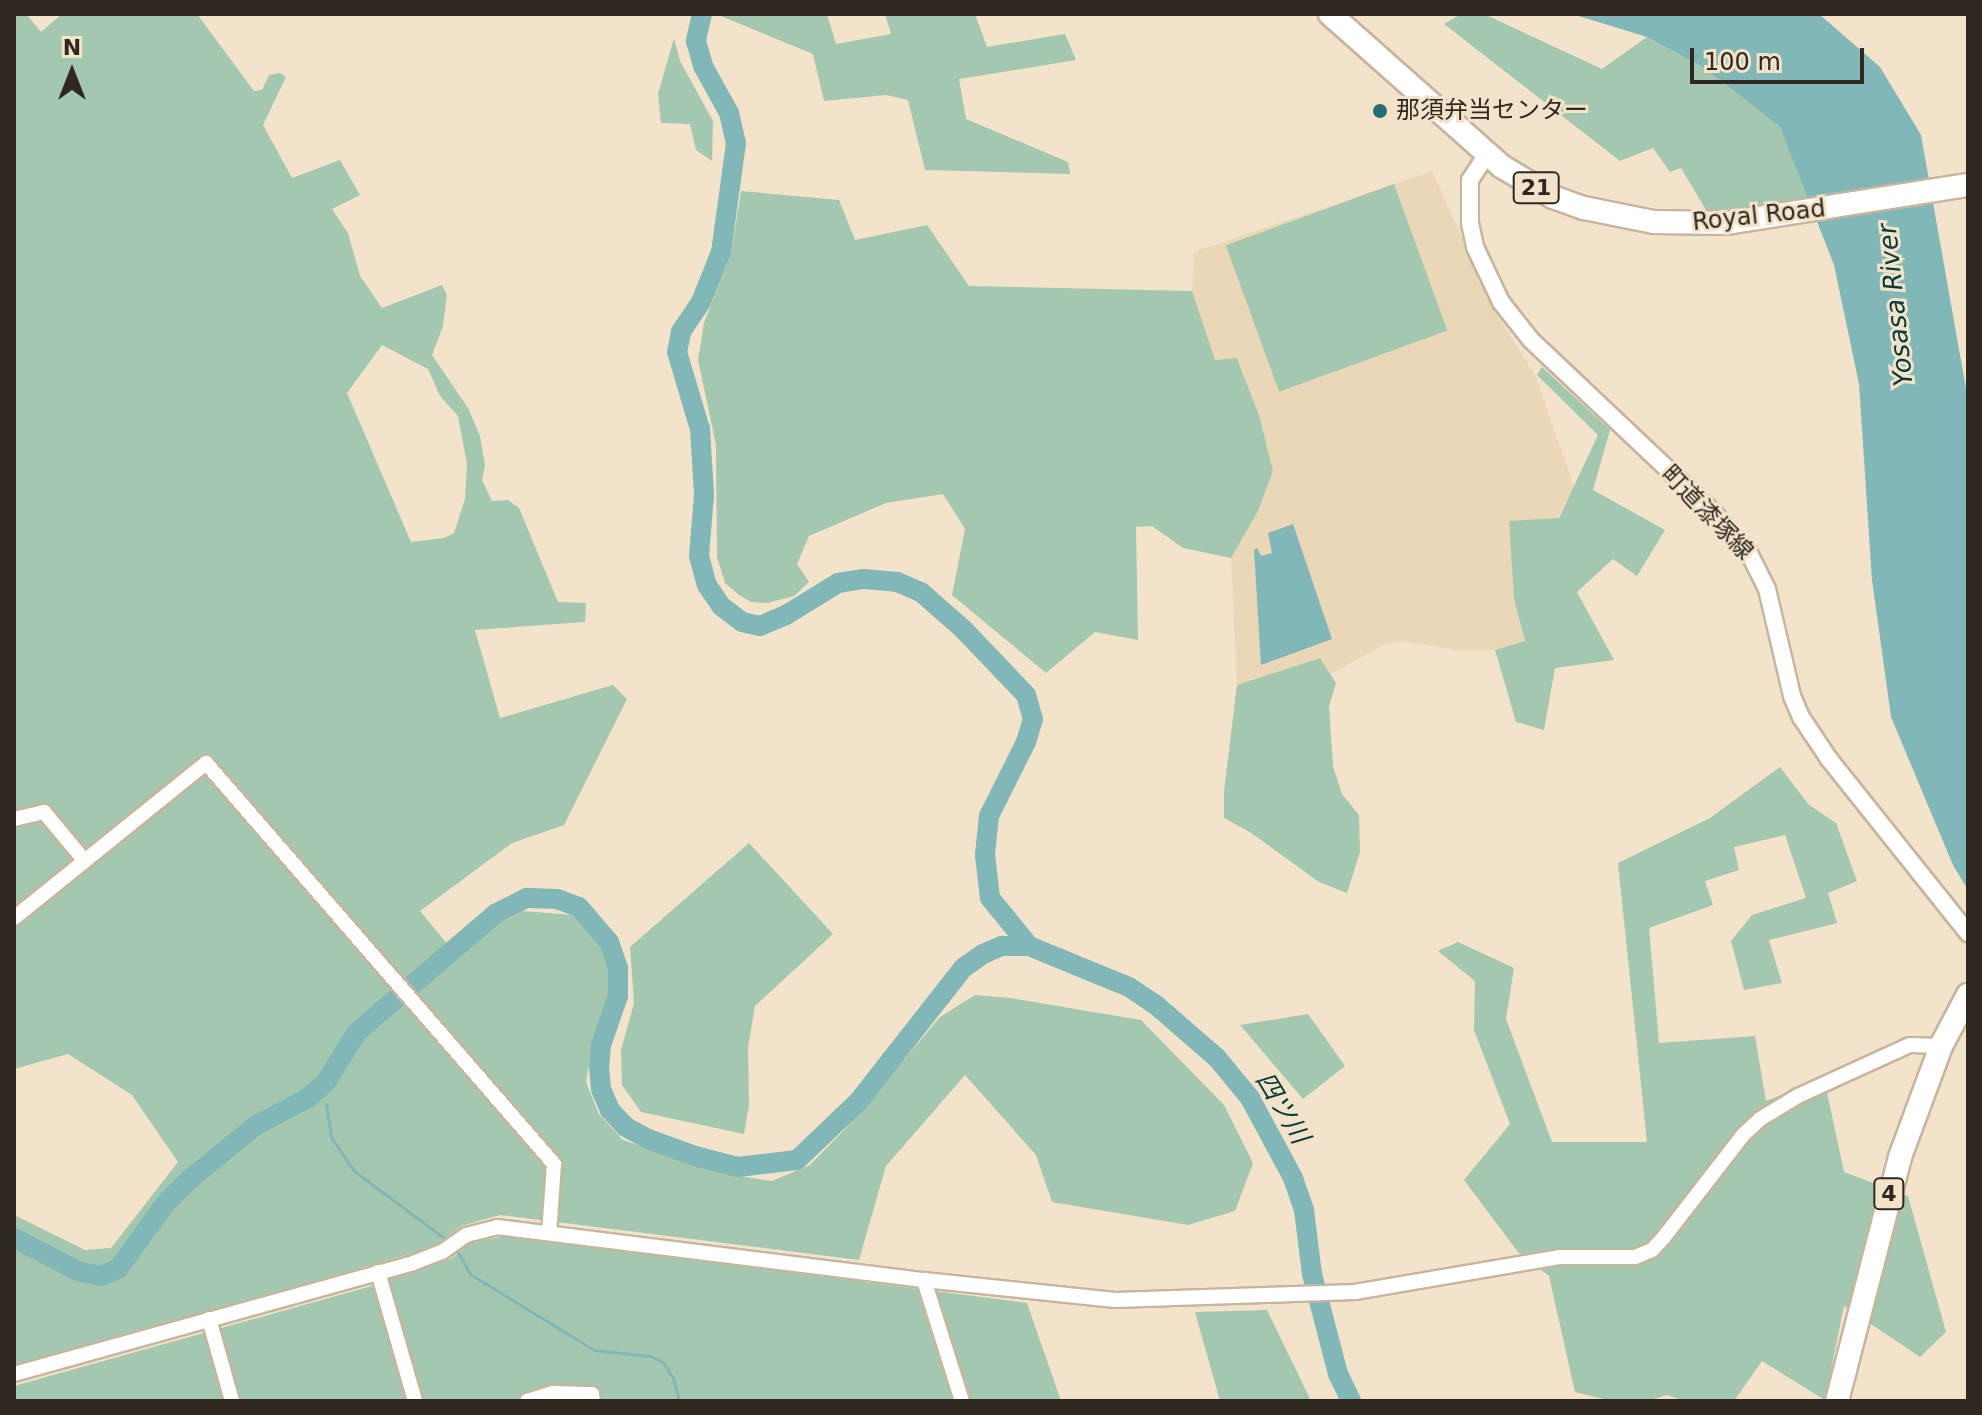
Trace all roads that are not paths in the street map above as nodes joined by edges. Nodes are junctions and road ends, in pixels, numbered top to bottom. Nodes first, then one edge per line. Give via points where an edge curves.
1 (1330, 14) edge
2 (1487, 154) junction
3 (1968, 185) edge
4 (14, 819) edge
5 (84, 860) junction
6 (14, 918) edge
7 (1968, 933) edge
8 (1968, 995) edge
9 (1941, 1046) junction
10 (549, 1233) junction
11 (378, 1272) junction
12 (924, 1280) junction
13 (209, 1319) junction
14 (14, 1374) edge
15 (232, 1401) edge
16 (415, 1401) edge
17 (527, 1401) edge
18 (593, 1401) edge
19 (962, 1401) edge
20 (1837, 1401) edge

1 - 2 main road, Royal Road / 21
2 - 3 main road, Royal Road / 21 via 1553,197 1622,218 1690,224 1800,214
2 - 7 street, 町道漆塚線 via 1470,180 1470,223 1475,247 1501,302 1531,340 1714,513 1749,553 1767,589 1801,717
4 - 5 street via 44,812
5 - 6 street
5 - 10 street via 206,763 554,1164
8 - 9 main road, 4
9 - 12 street via 1910,1045 1760,1119 1652,1250 1635,1257 1559,1257 1355,1292 1281,1296 1115,1300
9 - 20 main road, 4 via 1885,1208
10 - 11 street via 482,1229 442,1252
10 - 12 street
11 - 13 street
11 - 16 street
12 - 19 street
13 - 14 street
13 - 15 street
17 - 18 street via 554,1393 592,1394

